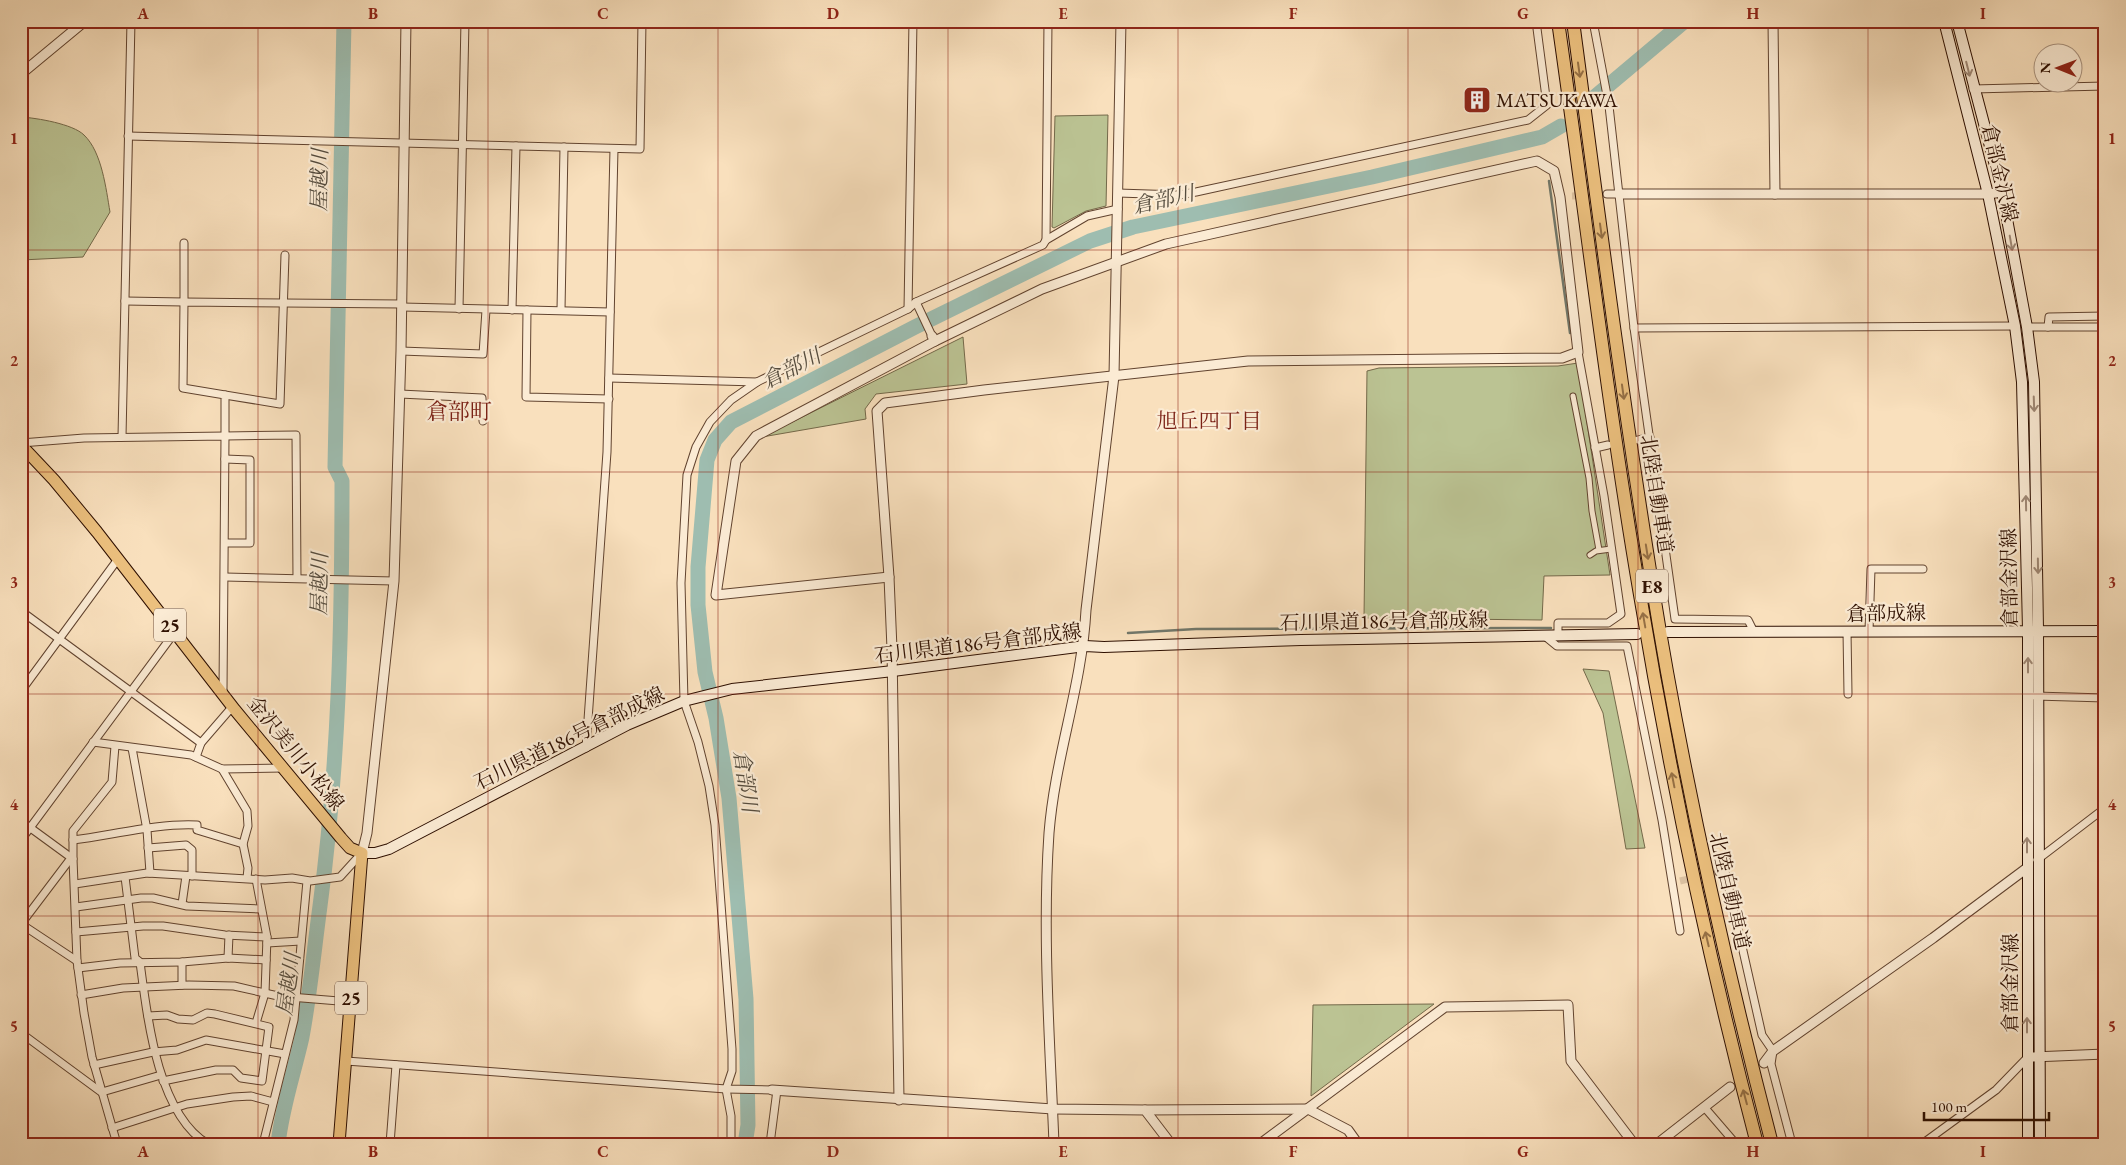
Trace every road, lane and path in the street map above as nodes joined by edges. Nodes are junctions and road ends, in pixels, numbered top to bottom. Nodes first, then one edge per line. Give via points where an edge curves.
1 (85, 21) edge
2 (130, 21) edge
3 (406, 21) edge
4 (465, 21) edge
5 (642, 21) edge
6 (913, 21) edge
7 (1048, 21) edge
8 (1120, 21) edge
9 (1536, 21) edge
10 (1558, 21) edge
11 (1573, 21) edge
12 (1593, 21) edge
13 (1773, 21) edge
14 (1944, 21) edge
15 (1957, 21) edge
16 (22, 72) edge
17 (2105, 86) edge
18 (1973, 89) junction
19 (128, 136) junction
20 (404, 142) junction
21 (463, 144) junction
22 (516, 146) junction
23 (564, 147) junction
24 (614, 149) junction
25 (2002, 192) junction
26 (1118, 193) junction
27 (1607, 194) tunnel mouth
28 (1619, 194) junction
29 (1775, 194) junction
30 (1988, 194) junction
31 (1117, 213) junction
32 (1046, 240) junction
33 (184, 243) dead end
34 (285, 256) dead end
35 (1116, 264) junction
36 (125, 301) junction
37 (184, 302) junction
38 (284, 304) junction
39 (402, 305) junction
40 (918, 305) junction
41 (459, 308) junction
42 (908, 309) junction
43 (486, 310) junction
44 (512, 310) junction
45 (527, 310) junction
46 (561, 310) junction
47 (610, 312) junction
48 (2105, 316) edge
49 (2015, 326) junction
50 (2027, 327) junction
51 (2048, 327) junction
52 (2105, 327) edge
53 (1634, 328) junction
54 (933, 338) junction
55 (401, 351) junction
56 (1578, 352) junction
57 (1114, 376) junction
58 (609, 378) junction
59 (757, 382) junction
60 (400, 394) junction
61 (225, 395) junction
62 (1573, 396) dead end
63 (609, 399) junction
64 (483, 421) dead end
65 (225, 436) junction
66 (122, 437) junction
67 (1650, 437) junction
68 (1638, 440) dead end
69 (21, 444) edge
70 (1608, 445) dead end
71 (1595, 448) junction
72 (225, 460) junction
73 (225, 543) junction
74 (1611, 549) junction
75 (1599, 550) junction
76 (1590, 555) dead end
77 (118, 559) junction
78 (1924, 569) dead end
79 (226, 577) junction
80 (298, 578) junction
81 (889, 578) junction
82 (394, 582) junction
83 (21, 611) edge
84 (2028, 629) junction
85 (2038, 629) junction
86 (1847, 631) junction
87 (1869, 631) junction
88 (2105, 631) edge
89 (175, 632) junction
90 (1668, 632) dead end
91 (1754, 632) junction
92 (1637, 634) dead end
93 (1546, 636) junction
94 (1558, 636) junction
95 (60, 639) junction
96 (1084, 646) junction
97 (892, 672) junction
98 (21, 691) edge
99 (131, 692) junction
100 (223, 692) junction
101 (1848, 694) dead end
102 (2028, 696) junction
103 (2039, 697) junction
104 (2105, 698) edge
105 (686, 700) junction
106 (233, 706) junction
107 (93, 742) junction
108 (200, 744) junction
109 (115, 746) junction
110 (132, 748) junction
111 (586, 748) junction
112 (196, 757) junction
113 (222, 768) junction
114 (283, 768) junction
115 (2105, 808) edge
116 (21, 821) edge
117 (30, 828) junction
118 (146, 830) junction
119 (21, 840) edge
120 (74, 840) junction
121 (243, 844) junction
122 (148, 848) junction
123 (362, 853) junction
124 (72, 858) junction
125 (2039, 858) junction
126 (2027, 868) junction
127 (1718, 872) dead end
128 (150, 873) junction
129 (189, 876) junction
130 (125, 877) junction
131 (247, 878) junction
132 (256, 879) junction
133 (308, 881) junction
134 (1680, 881) tunnel mouth
135 (1672, 883) junction
136 (75, 884) junction
137 (128, 900) junction
138 (182, 904) junction
139 (76, 907) junction
140 (260, 909) junction
141 (21, 924) edge
142 (131, 927) junction
143 (1680, 931) dead end
144 (76, 932) junction
145 (229, 935) junction
146 (267, 940) junction
147 (301, 941) junction
148 (228, 958) junction
149 (266, 960) junction
150 (140, 962) junction
151 (182, 962) junction
152 (77, 965) junction
153 (182, 985) junction
154 (143, 987) junction
155 (265, 993) junction
156 (81, 995) junction
157 (297, 997) junction
158 (351, 1002) junction
159 (148, 1016) junction
160 (256, 1023) junction
161 (21, 1032) edge
162 (266, 1051) junction
163 (1773, 1051) junction
164 (153, 1052) junction
165 (285, 1054) junction
166 (2105, 1054) edge
167 (2028, 1057) junction
168 (2040, 1057) junction
169 (346, 1061) junction
170 (1764, 1063) dead end
171 (94, 1065) junction
172 (396, 1065) junction
173 (162, 1078) junction
174 (1730, 1087) dead end
175 (730, 1089) junction
176 (774, 1090) junction
177 (102, 1092) junction
178 (899, 1100) junction
179 (273, 1102) junction
180 (177, 1107) junction
181 (1308, 1108) junction
182 (1705, 1108) junction
183 (1053, 1109) junction
184 (1145, 1110) junction
185 (112, 1128) junction
186 (117, 1144) edge
187 (208, 1144) edge
188 (263, 1144) edge
189 (339, 1144) edge
190 (390, 1144) edge
191 (731, 1144) edge
192 (770, 1144) edge
193 (1054, 1144) edge
194 (1171, 1144) edge
195 (1260, 1144) edge
196 (1358, 1144) edge
197 (1634, 1144) edge
198 (1657, 1144) edge
199 (1736, 1144) edge
200 (1757, 1144) edge
201 (1772, 1144) edge
202 (1792, 1144) edge
203 (1922, 1144) edge
204 (2028, 1144) edge
205 (2040, 1144) edge

1 - 16 street
2 - 19 street
3 - 20 street
4 - 21 street
5 - 24 street via 640,149
6 - 42 street
7 - 32 street
8 - 26 street
9 - 26 street via 1547,105 1528,120 1196,192 1179,195
200 -> 10 highway, 北陸自動車道 / E8 via 1707,938 1658,699 1604,356
11 -> 201 highway, 北陸自動車道 / E8 via 1632,451 1672,700 1721,936
12 - 28 street via 1604,72
13 - 29 street
14 - 30 main road, 倉部金沢線
15 -> 18 main road, 倉部金沢線
17 - 18 street
18 - 25 main road, 倉部金沢線
19 - 20 street
19 - 36 street
20 - 21 street
20 - 39 street
21 - 22 street
21 - 41 street
22 - 23 street
22 - 44 street
23 - 24 street
23 - 46 street
24 - 47 street
25 - 30 street
25 -> 50 main road, 倉部金沢線
26 - 31 street
27 - 28 street
28 - 29 street
28 - 53 street
29 - 30 street
30 - 49 main road, 倉部金沢線
31 - 32 street via 1087,216
31 - 35 street
32 - 40 street
33 - 37 street
34 - 38 street
35 - 54 street via 1042,289
35 - 56 street via 1166,244 1537,161 1554,171 1560,197
35 - 57 street
36 - 37 street
36 - 66 street
37 - 38 street
37 - 61 street via 183,388
38 - 39 street
38 - 61 street via 280,404
39 - 41 street
39 - 55 street
40 - 42 street
40 - 54 street
41 - 43 street
42 - 59 street
43 - 44 street
43 - 55 street via 483,354
44 - 45 street
45 - 46 street
45 - 63 street via 526,397
46 - 47 street
47 - 58 street
48 - 51 street via 2049,317
49 - 53 street
84 -> 49 main road, 倉部金沢線 via 2022,382
50 - 51 street
50 -> 85 main road, 倉部金沢線 via 2034,382
51 - 52 street
53 - 67 street
54 - 81 street via 756,436 736,461 716,595
55 - 60 street
56 - 57 street via 1562,358 1248,360
56 - 71 street
57 - 81 street via 885,403 877,411
57 - 96 street
58 - 59 street
58 - 63 street
59 - 105 street via 731,400 710,422 696,447 688,475 681,583
60 - 64 street via 482,398
60 - 82 street
61 - 65 street
62 - 75 street
63 - 111 street
65 - 66 street
65 - 72 street
65 - 80 street via 296,435
66 - 69 street
67 - 68 street
67 - 91 street via 1675,619 1748,620
69 - 77 main road, 金沢美川小松線 / 25
70 - 71 street
71 - 74 street
72 - 73 street
72 - 73 street via 250,460 250,543
73 - 79 street
74 - 75 street
74 - 94 street via 1620,614 1608,623 1558,623
75 - 76 street
77 - 89 main road, 金沢美川小松線 / 25
77 - 95 street
78 - 87 street via 1870,569
79 - 80 street
79 - 100 street
80 - 82 street
81 - 97 street
82 - 123 street
83 - 95 street
84 - 85 main road, 倉部成線
84 - 87 main road, 倉部成線
102 -> 84 main road, 倉部金沢線
85 - 88 main road, 倉部成線
85 - 103 main road, 倉部金沢線
86 - 87 main road, 倉部成線
86 - 91 main road, 倉部成線
86 - 101 street
89 - 99 street
89 - 100 main road, 金沢美川小松線 / 25
90 - 91 main road, 倉部成線
92 - 94 main road, 石川県道186号倉部成線
93 - 94 main road, 石川県道186号倉部成線
93 - 96 main road, 石川県道186号倉部成線
93 - 135 street via 1557,646 1627,646
95 - 98 street
95 - 99 street
96 - 97 main road, 石川県道186号倉部成線
96 - 183 street via 1055,783 1049,834 1047,910
97 - 105 main road, 石川県道186号倉部成線 via 732,689
97 - 178 street
99 - 107 street
99 - 108 street
100 - 106 main road, 金沢美川小松線 / 25
102 - 103 street
126 -> 102 main road, 倉部金沢線
103 - 104 street
103 - 125 main road, 倉部金沢線
105 - 111 main road, 石川県道186号倉部成線 via 627,725
105 - 175 street via 709,786 715,825 732,1049
106 - 108 street
106 - 114 main road, 金沢美川小松線 / 25
107 - 109 street
107 - 117 street
108 - 112 street
109 - 110 street
109 - 120 street via 112,782 73,831
110 - 112 street
110 - 118 street
111 - 123 main road, 石川県道186号倉部成線 via 389,849
112 - 113 street
113 - 114 street
113 - 121 street via 247,811 248,826
114 - 123 main road, 金沢美川小松線 / 25 via 350,848
115 - 125 street
116 - 117 street
117 - 119 street
117 - 124 street
118 - 120 street
118 - 121 street via 171,823 197,824 197,830
118 - 122 street
120 - 124 street
121 - 131 street
122 - 128 street
122 - 129 street via 186,845 192,850
123 - 133 street via 340,877
123 - 158 main road, 25
124 - 136 street
124 - 141 street
125 - 126 street
125 - 168 main road, 倉部金沢線
126 - 163 street
167 -> 126 main road, 倉部金沢線
127 - 163 street via 1724,871 1762,1035
128 - 129 street
128 - 130 street
129 - 131 street
129 - 138 street
130 - 136 street
130 - 137 street
131 - 132 street
132 - 133 street
132 - 140 street
133 - 147 street
134 - 135 street
135 - 143 street
136 - 139 street
137 - 138 street via 154,898
137 - 139 street
137 - 142 street
138 - 140 street
139 - 144 street
140 - 146 street
141 - 152 street
142 - 144 street
142 - 145 street via 163,926
142 - 150 street via 135,958
144 - 152 street
145 - 146 street
145 - 148 street
146 - 147 street
146 - 149 street
147 - 157 street
148 - 149 street
148 - 151 street
149 - 155 street
150 - 151 street
150 - 152 street
150 - 154 street
151 - 153 street
152 - 156 street
153 - 154 street
153 - 155 street via 234,986
154 - 156 street
154 - 159 street
155 - 157 street
155 - 160 street
156 - 171 street
157 - 158 street
157 - 165 street
158 - 169 main road, 25
159 - 160 street via 167,1014 193,1020 207,1013
159 - 164 street
160 - 162 street via 269,1027
161 - 177 street
162 - 164 street via 206,1040 178,1050
162 - 165 street
162 - 173 street via 262,1081 241,1078 234,1070
163 - 170 street
163 - 202 street via 1771,1064
164 - 171 street
164 - 173 street
165 - 179 street
166 - 168 street
167 - 168 street
167 - 203 street via 1996,1090
167 - 204 main road, 倉部金沢線
168 - 205 main road, 倉部金沢線
169 - 172 street
169 - 189 main road, 25
171 - 177 street
172 - 175 street
172 - 190 street
173 - 177 street
173 - 180 street
174 - 182 street
175 - 176 street
175 - 191 street
176 - 178 street
176 - 192 street
177 - 185 street
178 - 183 street
179 - 180 street via 251,1096
179 - 188 street
180 - 185 street
180 - 187 street via 189,1128
181 - 184 street
181 - 195 street
181 - 196 street via 1348,1130
181 - 197 street via 1445,1007 1568,1005 1571,1061
182 - 198 street
182 - 199 street
183 - 184 street
183 - 193 street
184 - 194 street
185 - 186 street

